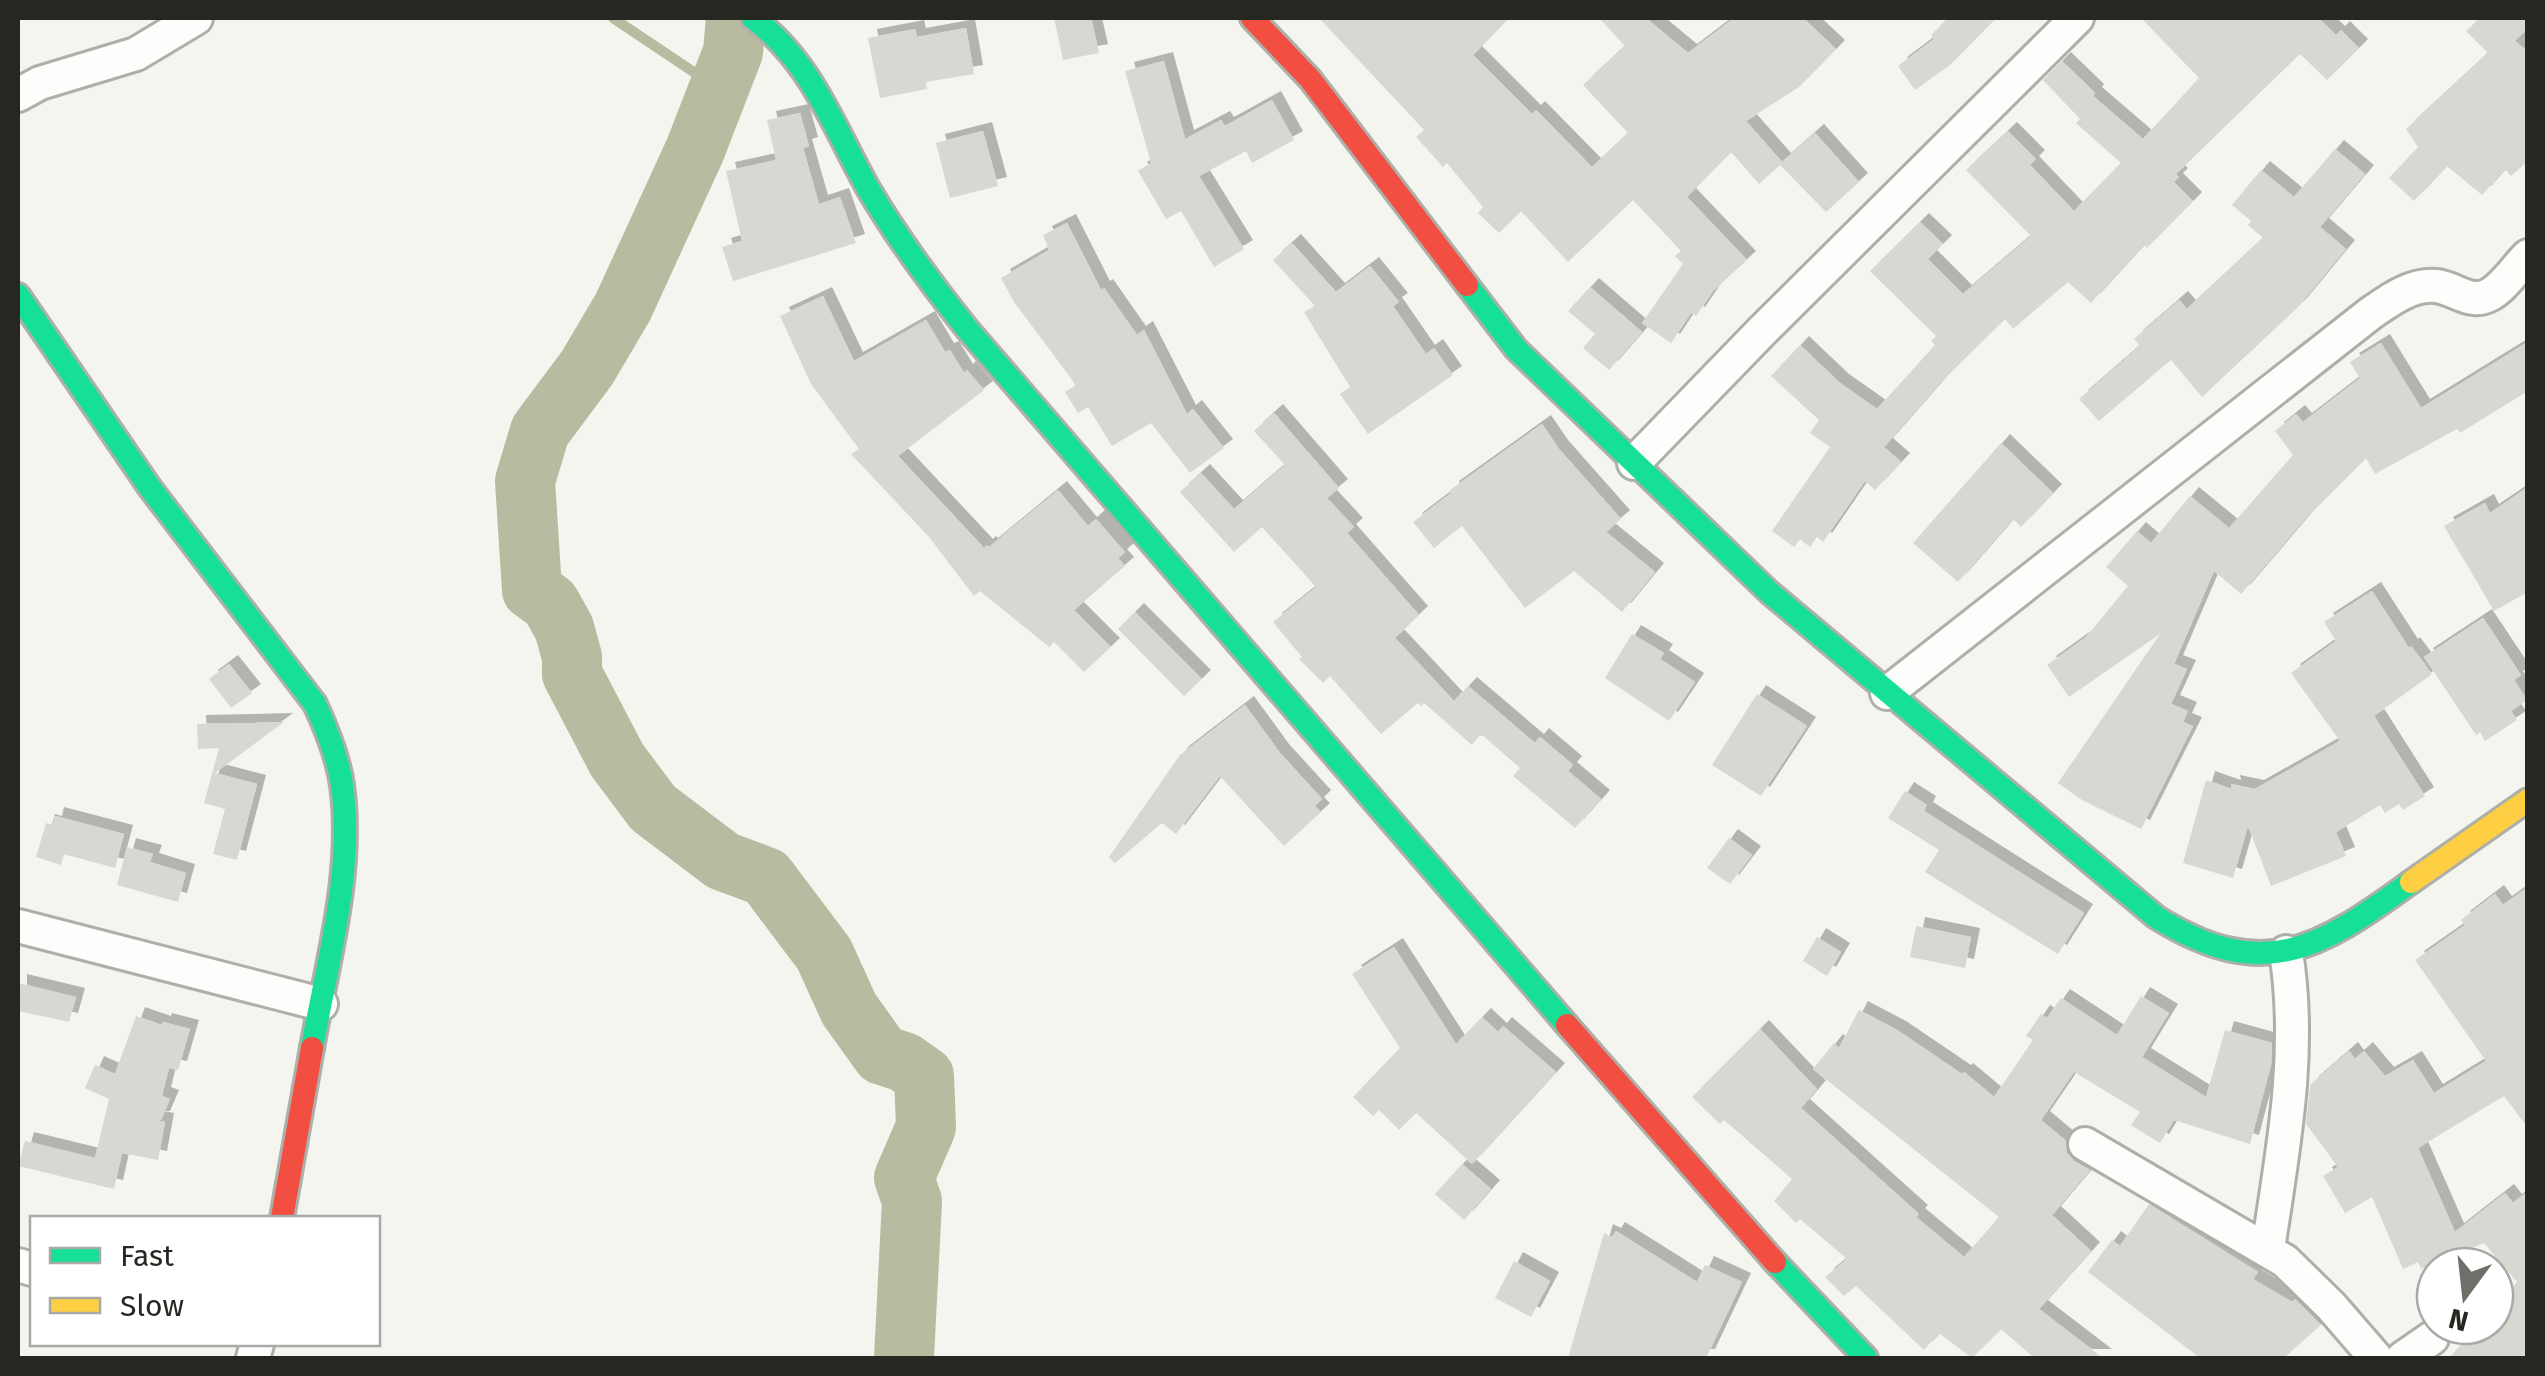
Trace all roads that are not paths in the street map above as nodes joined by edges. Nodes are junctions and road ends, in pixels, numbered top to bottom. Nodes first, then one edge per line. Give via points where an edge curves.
1 (196, 18) edge
2 (752, 18) edge
3 (1252, 18) edge
4 (2077, 18) edge
5 (18, 95) edge
6 (2528, 256) edge
7 (18, 295) edge
8 (1634, 464) junction
9 (1887, 693) junction
10 (2528, 800) edge
11 (18, 926) edge
12 (2286, 952) junction
13 (321, 1004) junction
14 (2086, 1144) dead end
15 (282, 1216) edge
16 (2268, 1249) junction
17 (1866, 1358) edge
18 (2376, 1358) edge

1 - 5 street via 136,54 40,82
2 - 17 street via 777,33 808,74 870,192 982,348 1739,1224
3 - 8 street via 1310,80 1516,349
4 - 8 street
6 - 9 street via 2493,294 2468,298 2424,287 2371,313
7 - 13 street via 150,488 315,704 332,740 346,810
8 - 9 street
9 - 12 street via 2182,934 2231,949
10 - 12 street via 2352,924
11 - 13 street
12 - 16 street via 2294,1062
13 - 15 street
14 - 16 street
16 - 18 street via 2307,1281

